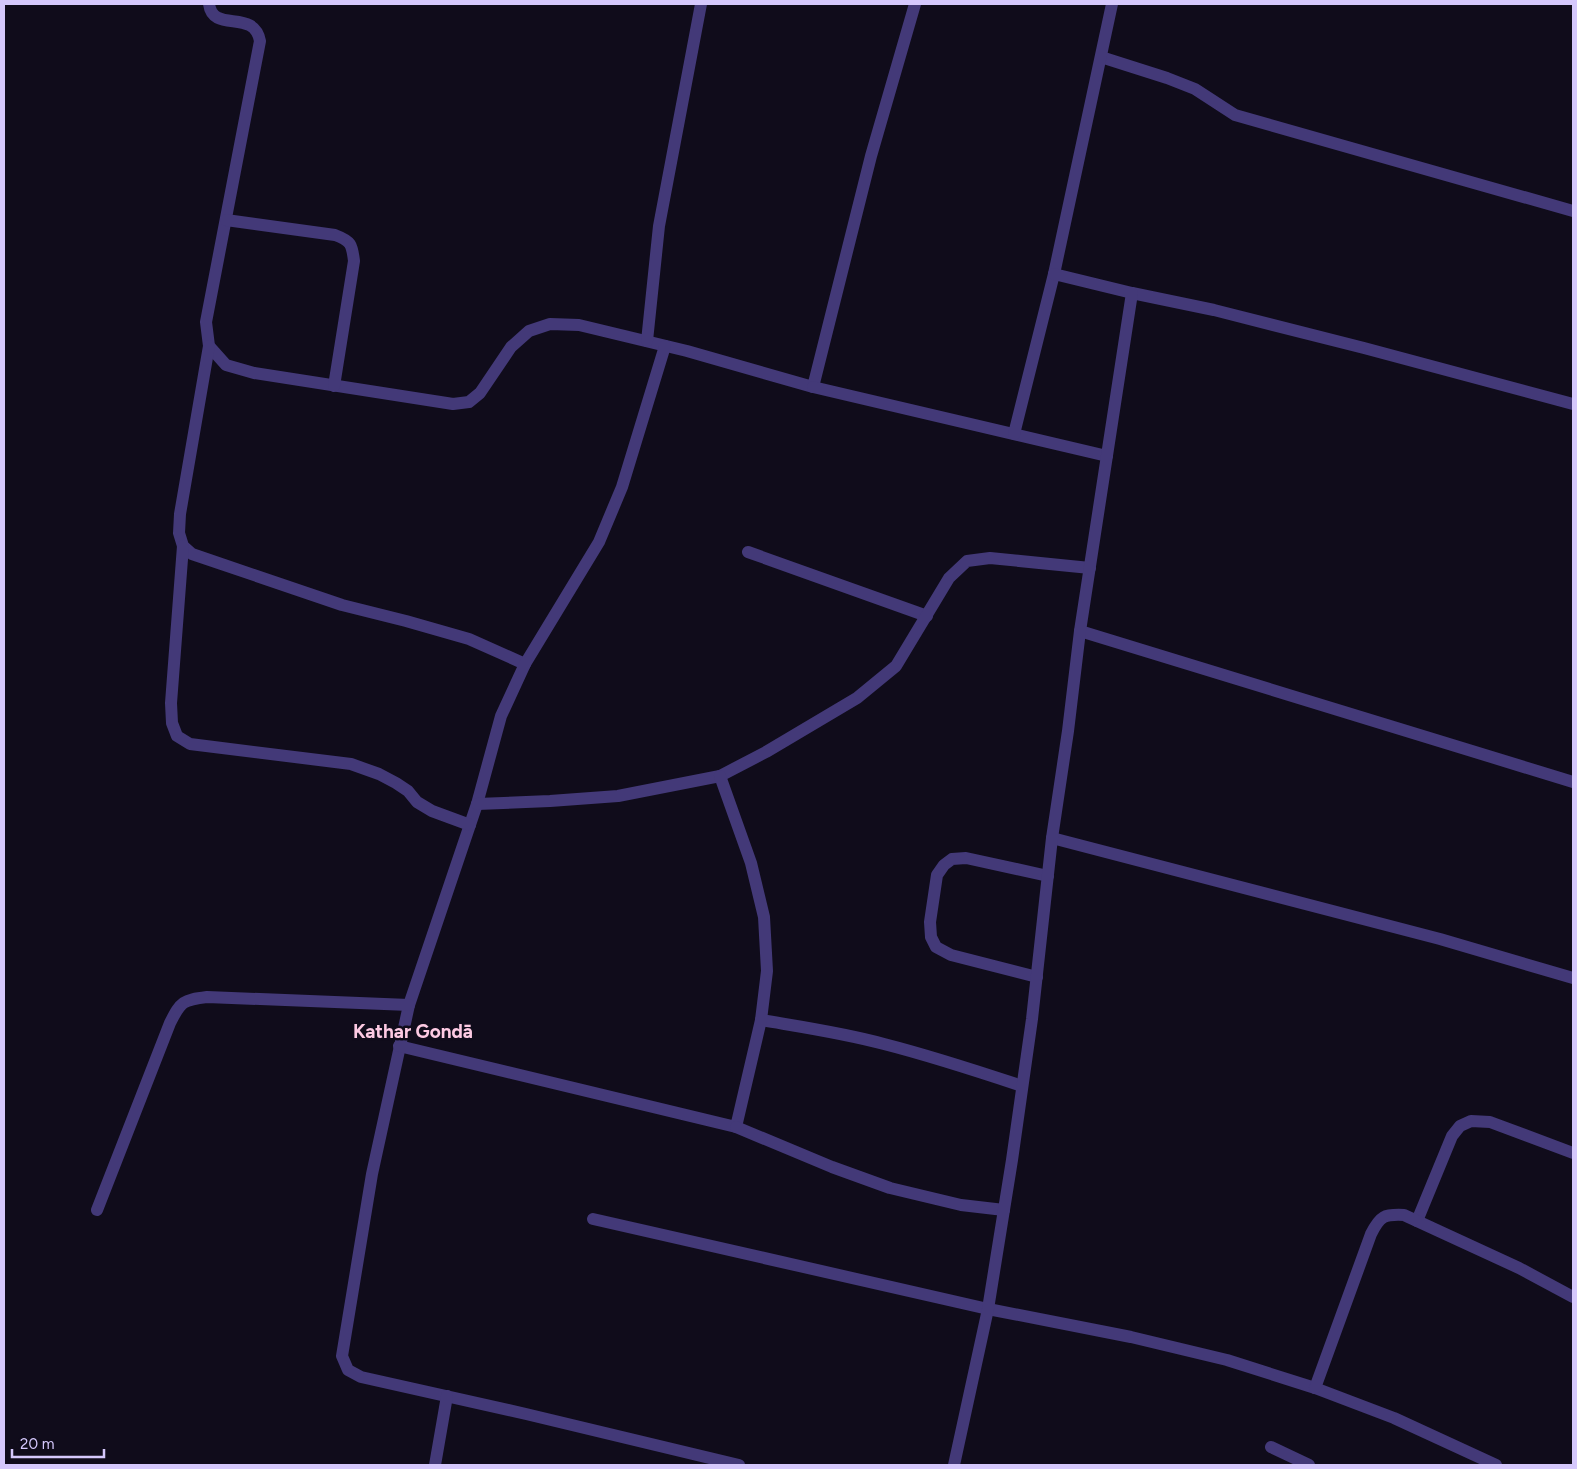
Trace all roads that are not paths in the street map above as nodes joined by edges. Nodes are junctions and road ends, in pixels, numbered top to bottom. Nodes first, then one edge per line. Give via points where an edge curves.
1 (209, 4) edge
2 (701, 4) edge
3 (915, 4) edge
4 (1112, 4) edge
5 (1101, 57) junction
6 (1573, 211) edge
7 (226, 220) junction
8 (1054, 274) junction
9 (1132, 293) junction
10 (647, 341) junction
11 (209, 346) junction
12 (665, 346) junction
13 (334, 386) junction
14 (813, 386) junction
15 (1573, 404) edge
16 (1014, 434) junction
17 (1107, 456) junction
18 (183, 546) junction
19 (748, 552) dead end
20 (1090, 568) junction
21 (927, 616) junction
22 (1080, 631) junction
23 (525, 664) junction
24 (720, 776) junction
25 (1573, 782) edge
26 (477, 804) junction
27 (470, 825) junction
28 (1052, 838) junction
29 (1048, 876) junction
30 (1037, 977) junction
31 (1573, 978) edge
32 (409, 1005) junction
33 (761, 1020) junction
34 (399, 1046) junction
35 (1022, 1086) junction
36 (736, 1127) junction
37 (1573, 1153) edge
38 (97, 1210) dead end
39 (1004, 1210) junction
40 (593, 1219) dead end
41 (1416, 1221) junction
42 (1573, 1297) edge
43 (988, 1308) junction
44 (1315, 1388) junction
45 (448, 1396) junction
46 (1271, 1447) dead end
47 (435, 1465) edge
48 (739, 1465) edge
49 (954, 1465) edge
50 (1309, 1465) edge
51 (1496, 1465) edge

1 - 7 street via 213,15 254,27 260,41
2 - 10 street via 659,226
3 - 14 street via 871,156
4 - 5 street
5 - 6 street via 1195,89 1236,114
5 - 8 street
7 - 11 street via 206,322
7 - 13 street via 335,235 347,240 353,248 354,261
8 - 9 street
8 - 16 street
9 - 15 street via 1214,310
9 - 17 street
10 - 12 street
10 - 13 street via 579,325 550,324 529,331 511,347 480,393 469,402 453,404
11 - 13 street via 226,366
11 - 18 street via 180,514 178,533
12 - 14 street
12 - 23 street via 622,487 602,534
14 - 16 street
16 - 17 street
17 - 20 street
18 - 23 street via 192,554 342,605 469,639
18 - 27 street via 171,703 172,723 177,736 190,744 351,764 396,783 432,810
19 - 21 street
20 - 21 street via 990,558 967,560 949,578
20 - 22 street
21 - 24 street via 896,666 857,698
22 - 25 street
22 - 28 street
23 - 26 street via 501,716
24 - 26 street via 618,796
24 - 33 street via 751,864 764,917 767,971
26 - 27 street
27 - 32 street
28 - 29 street
28 - 31 street via 1440,939
29 - 30 street
29 - 30 street via 966,858 952,859 937,876 930,922 931,937 936,947 951,955
30 - 35 street
32 - 34 street
32 - 38 street via 207,997 187,1000 178,1007 170,1023
33 - 35 street via 883,1043
33 - 36 street
34 - 36 street
34 - 45 street via 372,1174 342,1356 348,1370 361,1377
35 - 39 street
36 - 39 street via 890,1188 961,1205
37 - 41 street via 1490,1122 1471,1121 1460,1126 1452,1136
39 - 43 street
40 - 43 street
41 - 42 street via 1519,1268
41 - 44 street via 1388,1214 1377,1221
43 - 44 street via 1227,1360
43 - 49 street
44 - 51 street via 1394,1418
45 - 47 street
45 - 48 street
46 - 50 street

